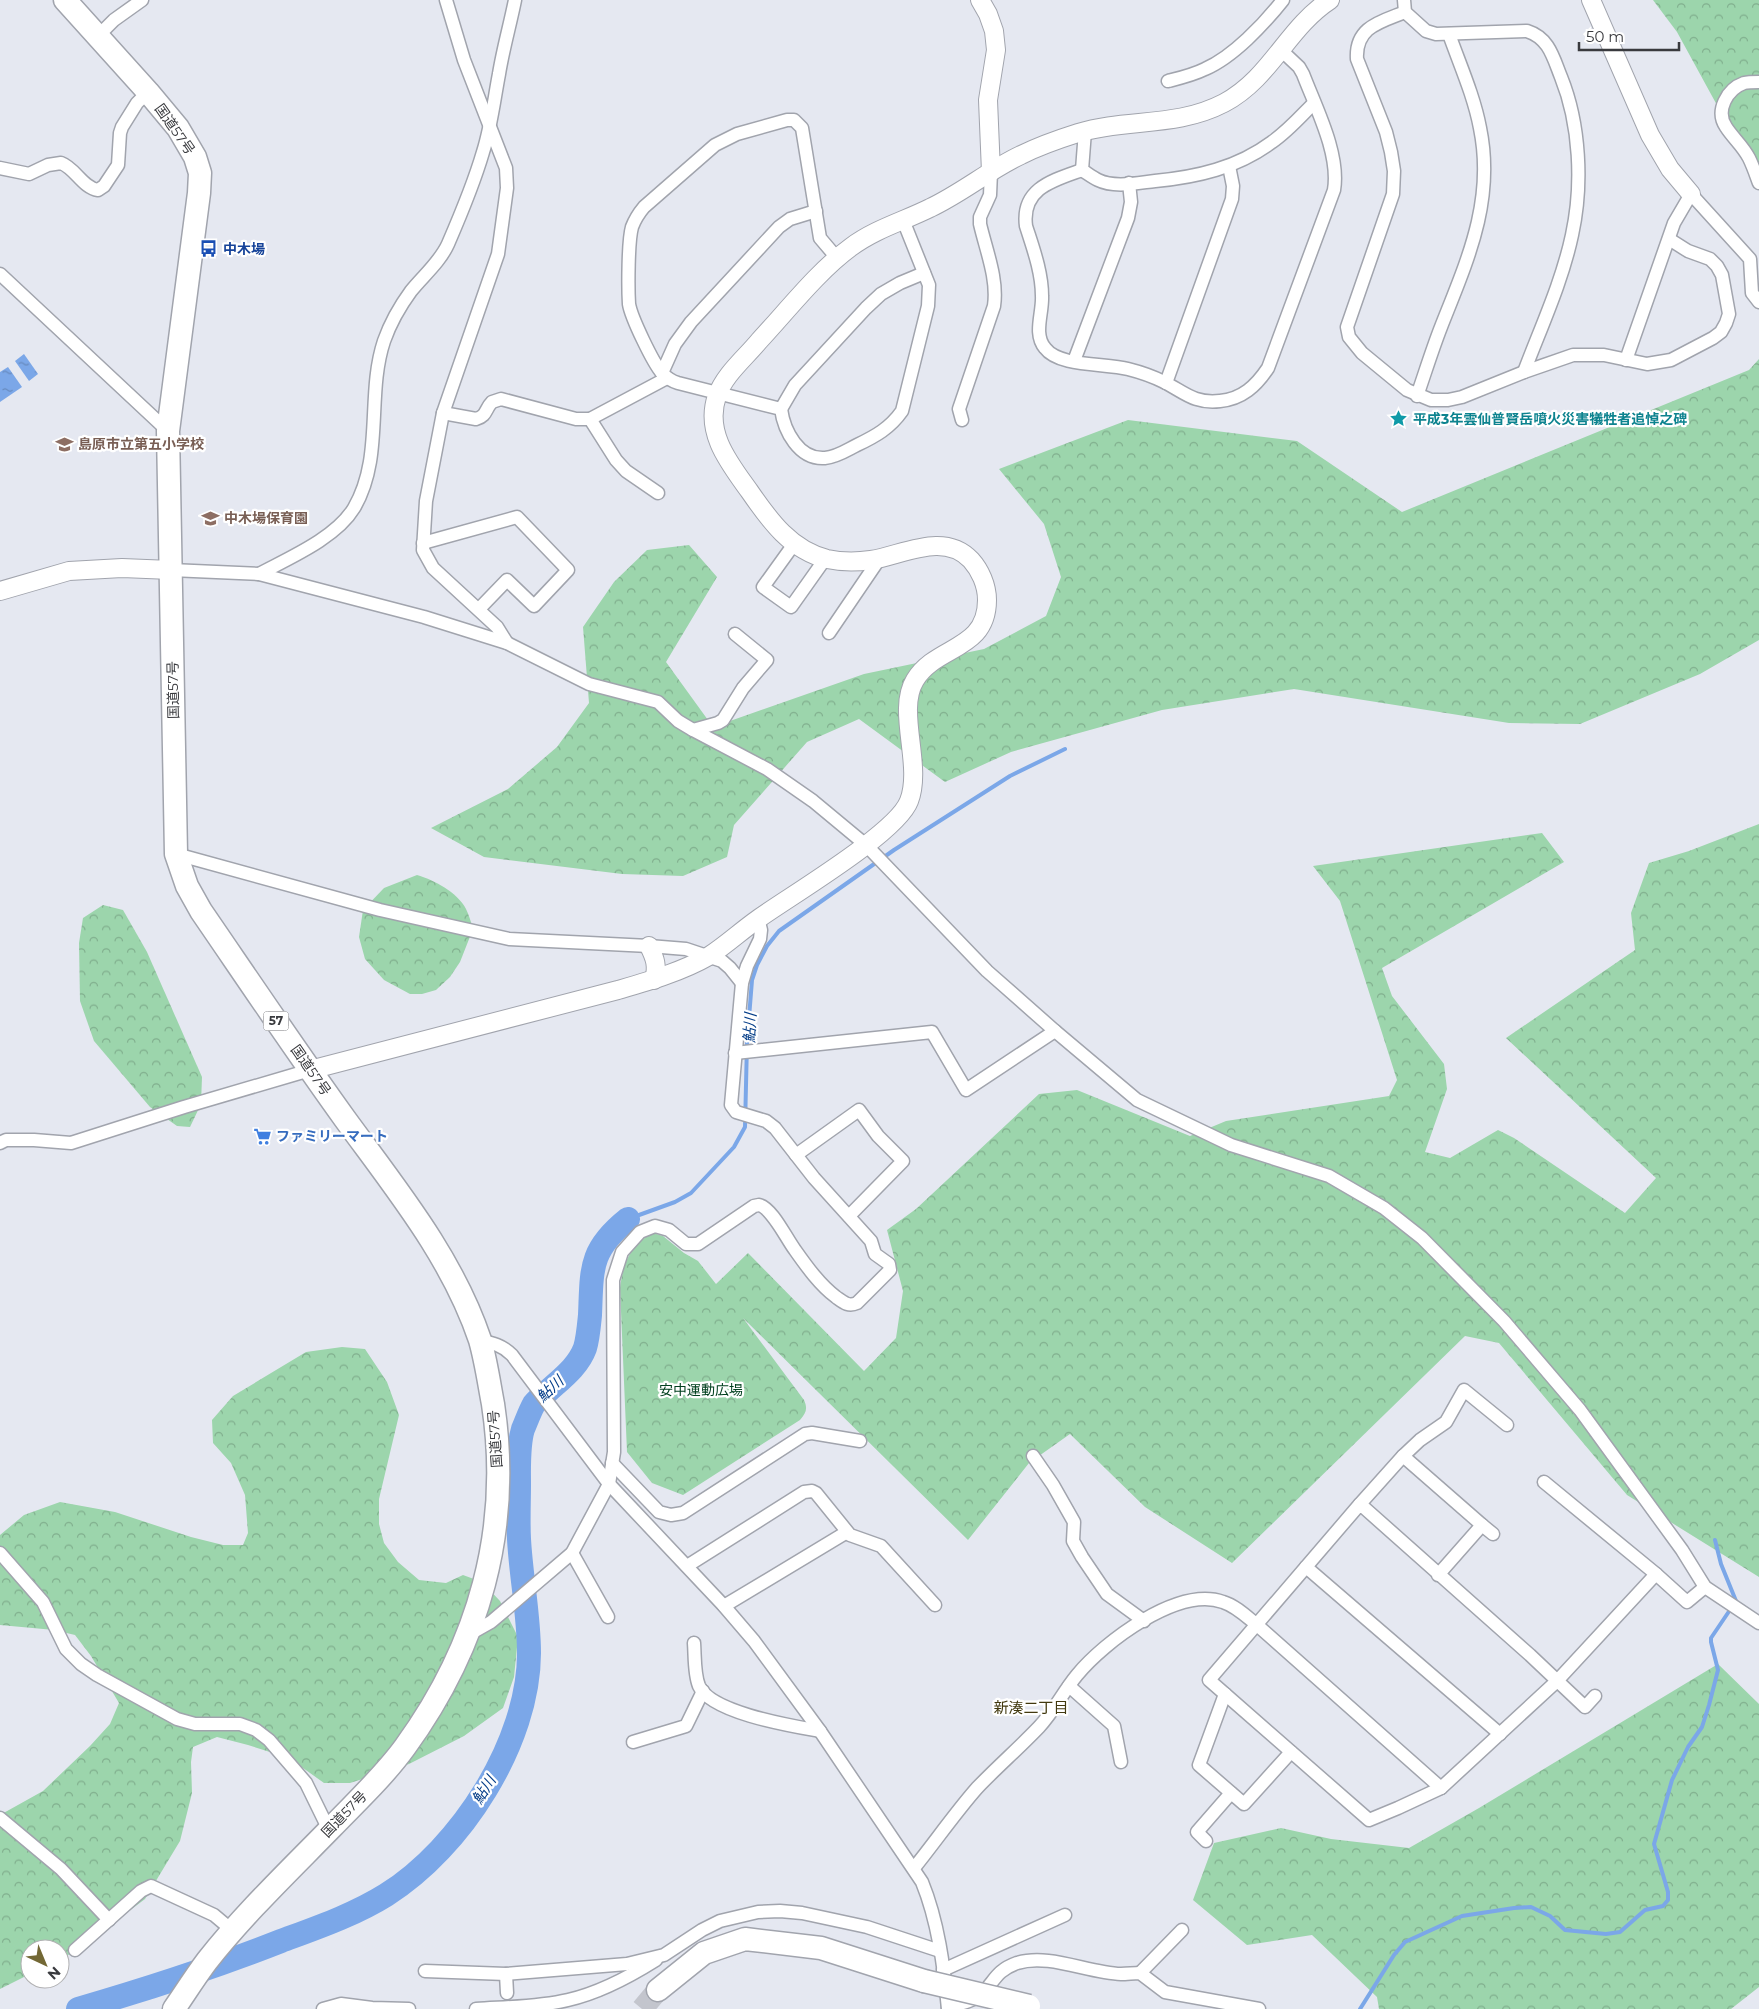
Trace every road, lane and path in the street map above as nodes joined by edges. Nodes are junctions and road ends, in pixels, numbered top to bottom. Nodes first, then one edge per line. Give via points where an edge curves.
1 (65, 0) edge
2 (142, 0) edge
3 (446, 0) edge
4 (515, 0) edge
5 (980, 0) edge
6 (1282, 0) edge
7 (1330, 0) edge
8 (1591, 0) edge
9 (1404, 6) edge
10 (1449, 34) junction
11 (98, 36) junction
12 (1282, 51) junction
13 (1168, 82) dead end
14 (1759, 82) edge
15 (148, 92) junction
16 (1314, 103) junction
17 (490, 126) junction
18 (1085, 131) junction
19 (1229, 166) junction
20 (0, 168) edge
21 (1082, 170) junction
22 (991, 172) junction
23 (1130, 183) junction
24 (1759, 183) edge
25 (1691, 194) junction
26 (816, 211) junction
27 (903, 220) junction
28 (1669, 239) junction
29 (837, 258) junction
30 (924, 273) junction
31 (0, 274) edge
32 (1759, 302) edge
33 (1626, 360) junction
34 (1074, 361) junction
35 (1524, 372) junction
36 (665, 376) junction
37 (1166, 383) junction
38 (718, 392) junction
39 (1417, 396) junction
40 (781, 409) junction
41 (444, 413) junction
42 (590, 419) junction
43 (962, 420) dead end
44 (168, 431) junction
45 (658, 493) dead end
46 (422, 544) junction
47 (794, 544) junction
48 (880, 558) junction
49 (825, 559) junction
50 (171, 570) junction
51 (259, 574) junction
52 (0, 591) edge
53 (479, 609) junction
54 (829, 633) dead end
55 (735, 634) dead end
56 (507, 643) junction
57 (693, 730) junction
58 (871, 849) junction
59 (176, 854) junction
60 (758, 918) junction
61 (649, 946) junction
62 (709, 956) junction
63 (654, 980) junction
64 (742, 983) junction
65 (1055, 1031) junction
66 (743, 1052) junction
67 (310, 1070) junction
68 (0, 1142) edge
69 (796, 1154) junction
70 (849, 1216) junction
71 (480, 1341) junction
72 (1507, 1425) dead end
73 (860, 1441) dead end
74 (1032, 1456) dead end
75 (1404, 1456) junction
76 (612, 1463) junction
77 (1544, 1482) dead end
78 (609, 1484) junction
79 (1360, 1504) junction
80 (1482, 1525) junction
81 (847, 1532) junction
82 (1493, 1534) dead end
83 (0, 1553) edge
84 (572, 1553) junction
85 (686, 1566) junction
86 (1306, 1567) junction
87 (1656, 1574) junction
88 (1438, 1575) junction
89 (1705, 1587) junction
90 (935, 1605) dead end
91 (724, 1606) junction
92 (608, 1617) dead end
93 (1144, 1621) junction
94 (1759, 1623) edge
95 (1257, 1625) junction
96 (468, 1635) junction
97 (694, 1643) dead end
98 (1557, 1680) junction
99 (1069, 1686) junction
100 (703, 1691) junction
101 (1225, 1694) junction
102 (1595, 1696) dead end
103 (820, 1731) junction
104 (1500, 1734) junction
105 (633, 1742) dead end
106 (1291, 1752) junction
107 (1121, 1762) dead end
108 (1441, 1788) junction
109 (1232, 1793) junction
110 (0, 1818) edge
111 (329, 1830) junction
112 (1206, 1841) dead end
113 (914, 1868) junction
114 (1065, 1915) dead end
115 (109, 1920) junction
116 (1182, 1930) dead end
117 (233, 1931) junction
118 (75, 1950) dead end
119 (940, 1951) junction
120 (664, 1955) junction
121 (425, 1971) dead end
122 (1140, 1973) junction
123 (506, 1974) junction
124 (933, 1975) junction
125 (658, 1990) tunnel mouth
126 (507, 1993) dead end
127 (948, 2008) edge
128 (1035, 2008) edge
129 (174, 2009) edge
130 (323, 2009) edge
131 (409, 2009) edge
132 (476, 2009) edge
133 (1259, 2009) edge

1 - 11 highway, 国道57号 / 57
2 - 11 street
3 - 17 street via 464,60
4 - 17 street
5 - 22 street via 994,31 996,50 988,100
6 - 13 street via 1234,51 1204,70
7 - 12 street via 1303,22
8 - 25 street via 1650,136 1670,169
9 - 10 street via 1426,31
9 - 39 street via 1372,26 1359,39 1356,49 1386,132 1394,171 1393,194 1347,327 1354,346
10 - 35 street via 1527,31 1542,38 1552,52 1571,111 1578,173 1572,235 1562,272
10 - 39 street via 1481,130 1484,159 1482,205 1476,235
11 - 15 highway, 国道57号 / 57
12 - 16 street via 1299,67
12 - 18 street via 1244,90 1210,110 1164,122
14 - 24 street via 1745,83 1728,95 1722,115 1725,126 1750,158
15 - 20 street via 122,127 118,165 98,190 61,163 29,174
15 - 44 highway, 国道57号 / 57 via 188,142 200,173
16 - 19 street via 1273,142
16 - 37 street via 1334,158 1334,190 1268,368 1247,392 1220,402 1193,399
17 - 41 street via 507,176 498,254
17 - 51 street via 448,246 411,292 384,341 376,382 372,457 354,508 339,526
18 - 21 street
18 - 22 street via 1047,143
19 - 23 street via 1184,178
19 - 37 street via 1232,200
21 - 23 street via 1099,181
21 - 34 street via 1043,185 1030,200 1025,217 1042,287 1040,338 1043,346 1056,358
22 - 27 street
22 - 43 street via 990,196 980,224 996,295 959,408
23 - 34 street via 1128,218
25 - 28 street
25 - 32 street via 1746,252 1752,266 1752,293
26 - 29 street via 820,238
26 - 36 street via 790,219 779,227 691,322 675,344
26 - 36 street via 802,128 794,120 737,134 715,145 644,207 632,228 629,304 657,367
27 - 29 street via 870,235
27 - 30 street
28 - 33 street
28 - 33 street via 1710,259 1717,266 1722,275 1729,314 1726,323 1713,338 1671,360 1646,364
29 - 38 street via 735,368
30 - 40 street via 881,294 866,308 795,385
30 - 40 street via 928,285 928,306 902,410 888,428 835,456 813,457 803,452 790,436 783,425
31 - 44 street
33 - 35 street via 1604,355 1573,355
34 - 37 street via 1126,368
35 - 39 street via 1462,397 1431,400
36 - 38 street via 678,383
36 - 42 street
38 - 40 street
38 - 47 street via 713,418 726,460 766,515
41 - 42 street via 476,419 484,415 492,402 501,399
41 - 46 street via 426,501
42 - 45 street via 621,466
44 - 50 highway, 国道57号 / 57
46 - 53 street via 433,568
46 - 53 street via 517,517 568,570 534,606 507,580
47 - 49 street
47 - 49 street via 763,587 791,607
48 - 49 street via 854,562
48 - 54 street
48 - 58 street via 937,546 957,549 978,570 987,598 984,617 974,635 932,662 912,685 908,702 912,791 905,810
50 - 51 street
50 - 52 street via 122,568 68,572
50 - 59 highway, 国道57号 / 57
51 - 56 street via 424,617
53 - 56 street
55 - 57 street via 768,660 743,688 723,720
56 - 57 street via 589,684 658,702
57 - 58 street via 767,769 813,801
58 - 60 street
58 - 65 street via 987,971
59 - 61 street via 380,910 508,939
59 - 67 highway, 国道57号 / 57 via 187,886 201,911
60 - 62 street
60 - 64 street via 760,939
61 - 62 street via 686,949
61 - 63 street via 656,963
62 - 63 street
62 - 64 street via 722,961
63 - 67 street
64 - 66 street
65 - 66 street via 966,1090 932,1032
65 - 89 street via 1137,1100 1231,1145 1329,1176 1384,1208 1422,1238 1504,1321 1580,1410 1682,1550
66 - 69 street via 731,1105 736,1112 772,1124
67 - 68 street via 71,1143
67 - 71 highway, 国道57号 / 57 via 428,1234 448,1267
69 - 70 street
69 - 70 street via 859,1110 865,1116 878,1136 903,1161
70 - 76 street via 871,1241 875,1254 891,1268 853,1305 846,1304 821,1284 764,1206 754,1206 698,1244 686,1244 669,1230 655,1226 640,1232 630,1242 622,1252 613,1280
71 - 78 street via 505,1348
71 - 96 highway, 国道57号 / 57 via 496,1426 497,1514 490,1563
72 - 75 street via 1464,1390 1446,1422
73 - 76 street via 805,1434 683,1512 671,1515 659,1512
74 - 93 street via 1074,1522 1073,1541 1107,1594
75 - 79 street
75 - 80 street
76 - 78 street
77 - 87 street
78 - 84 street
78 - 85 street
79 - 86 street
79 - 88 street
80 - 82 street
80 - 88 street
81 - 85 street via 816,1493 809,1491
81 - 90 street via 854,1538 881,1546
81 - 91 street
83 - 111 street via 43,1602 66,1649 81,1664 177,1719 195,1724 240,1724 256,1730 306,1782
84 - 92 street
84 - 96 street via 491,1622
85 - 91 street
86 - 95 street
86 - 104 street
87 - 89 street via 1687,1602
87 - 98 street
88 - 98 street
89 - 94 street
91 - 103 street via 754,1640
93 - 95 street via 1169,1607 1207,1599 1223,1602
93 - 99 street via 1098,1653
95 - 101 street via 1209,1680
95 - 108 street
96 - 111 highway, 国道57号 / 57 via 451,1675 404,1749
97 - 100 street via 699,1685
98 - 102 street via 1585,1706
98 - 104 street
99 - 107 street via 1114,1726
99 - 113 street via 1052,1713 978,1788
100 - 103 street via 730,1709 764,1720
100 - 105 street via 686,1726
101 - 106 street
101 - 109 street via 1199,1765
103 - 113 street
104 - 108 street
106 - 108 street via 1369,1820
106 - 109 street via 1244,1804
109 - 112 street via 1197,1832
110 - 115 street via 61,1869
111 - 117 highway, 国道57号 / 57
113 - 119 street via 928,1896
114 - 124 street
115 - 117 street via 151,1886 214,1916
115 - 118 street
116 - 122 street
117 - 129 highway, 国道57号 / 57
119 - 120 street via 866,1927 780,1911 758,1912 720,1921
119 - 124 street
120 - 123 street via 627,1964
120 - 132 street via 627,1979 568,2000
121 - 123 street
122 - 127 street via 1120,1974 1029,1961 999,1972 969,2002
122 - 133 street via 1165,1992
123 - 126 street
124 - 125 highway via 821,1948 745,1939 704,1953
124 - 127 street
124 - 128 highway, bridge
130 - 131 street via 341,2004

